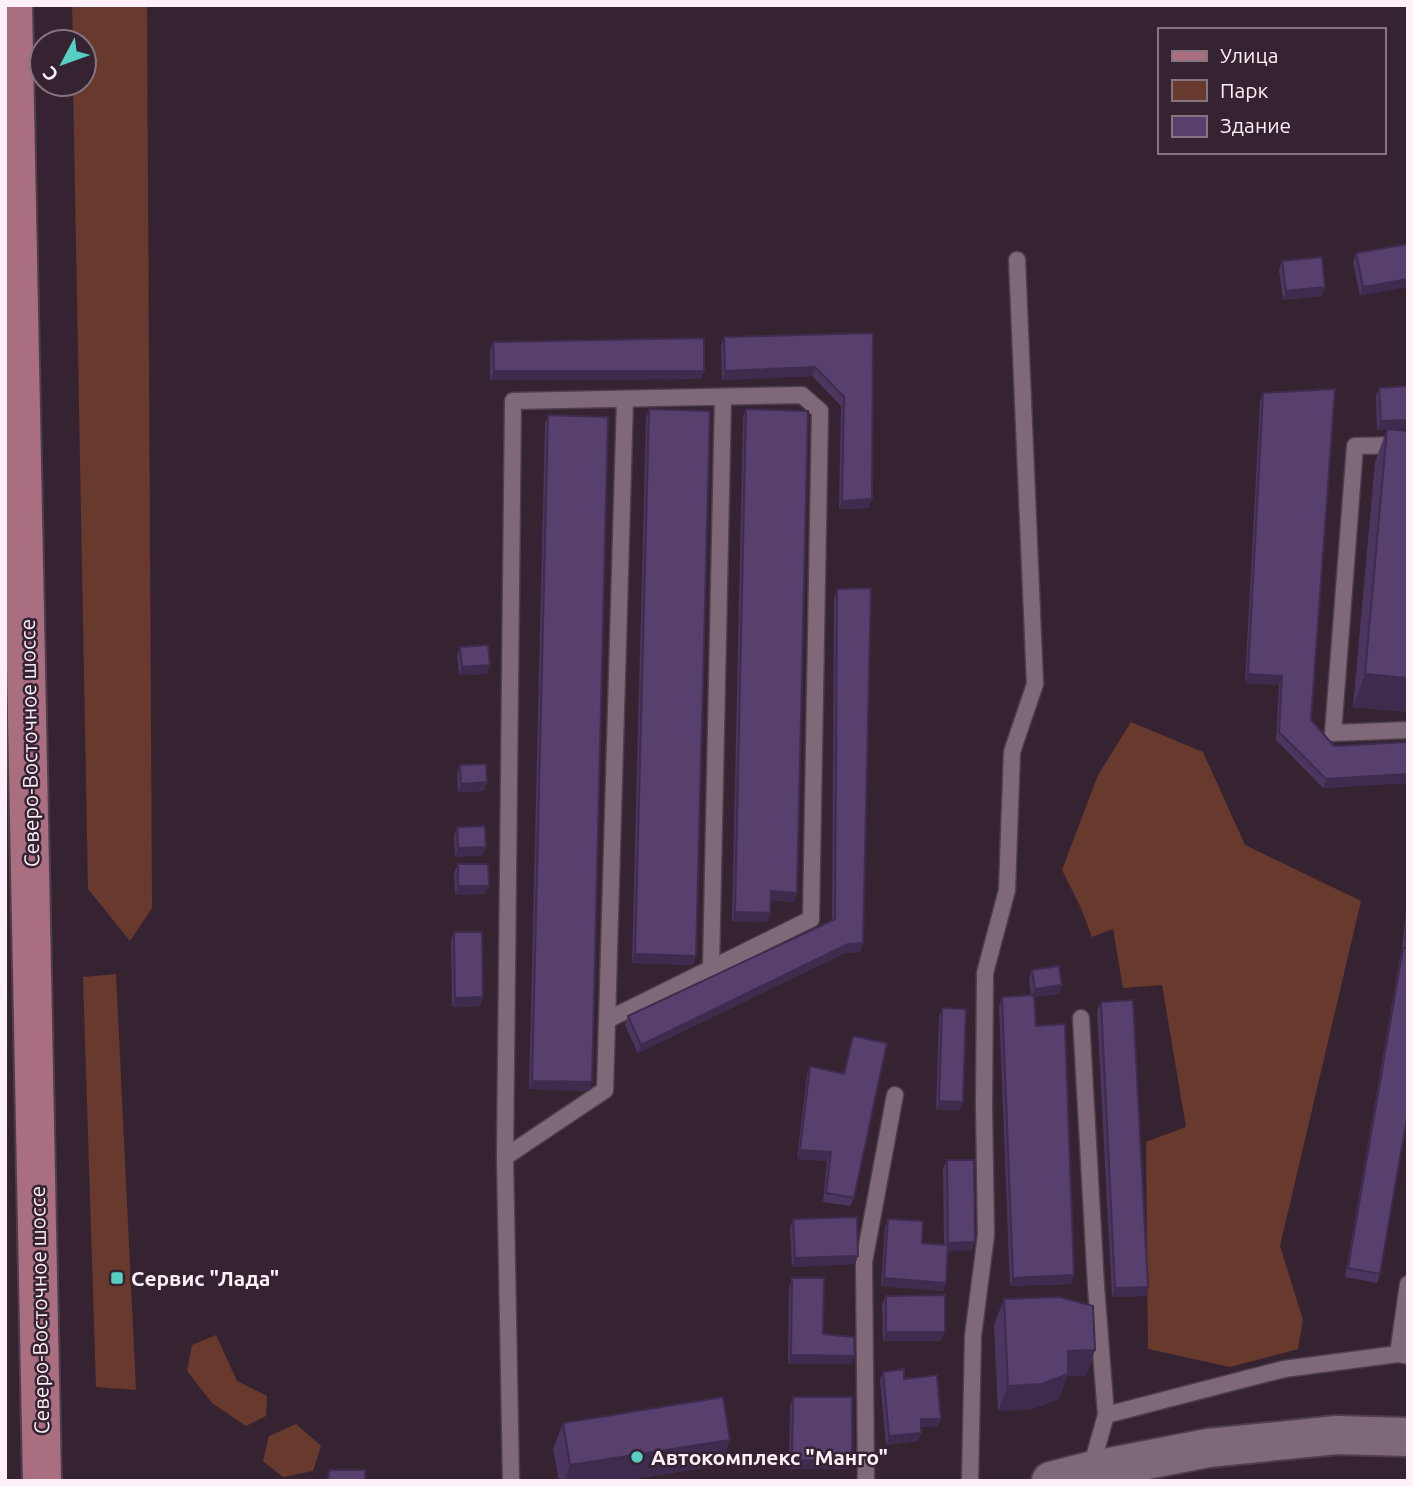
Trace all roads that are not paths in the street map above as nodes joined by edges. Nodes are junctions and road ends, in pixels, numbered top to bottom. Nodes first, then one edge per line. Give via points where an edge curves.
1 (13, 5) edge
2 (1017, 260) dead end
3 (14, 391) edge
4 (723, 397) junction
5 (625, 399) junction
6 (1408, 445) edge
7 (1408, 730) edge
8 (711, 968) junction
9 (1081, 1018) dead end
10 (607, 1020) junction
11 (895, 1095) dead end
12 (505, 1157) junction
13 (1408, 1284) edge
14 (1405, 1319) edge
15 (1403, 1355) edge
16 (1106, 1415) junction
17 (1408, 1437) edge
18 (1090, 1471) junction
19 (42, 1481) edge
20 (511, 1481) edge
21 (866, 1481) edge
22 (970, 1481) edge
23 (1051, 1481) edge

1 - 3 main road, Северо-Восточное шоссе
2 - 22 lane via 1035,684 1012,752 1007,890 985,973 986,1235 973,1336
3 - 19 main road, Северо-Восточное шоссе
4 - 5 lane
4 - 8 lane
4 - 8 lane via 802,395 820,411 811,919
5 - 10 lane
5 - 12 lane via 513,401
6 - 7 lane via 1355,446 1333,733
8 - 10 lane
9 - 16 lane
10 - 12 lane via 605,1090
11 - 21 lane via 864,1262
12 - 20 lane
13 - 14 lane
14 - 15 lane
15 - 16 lane via 1284,1369
16 - 18 lane
17 - 18 street via 1337,1436 1221,1447
18 - 23 street

